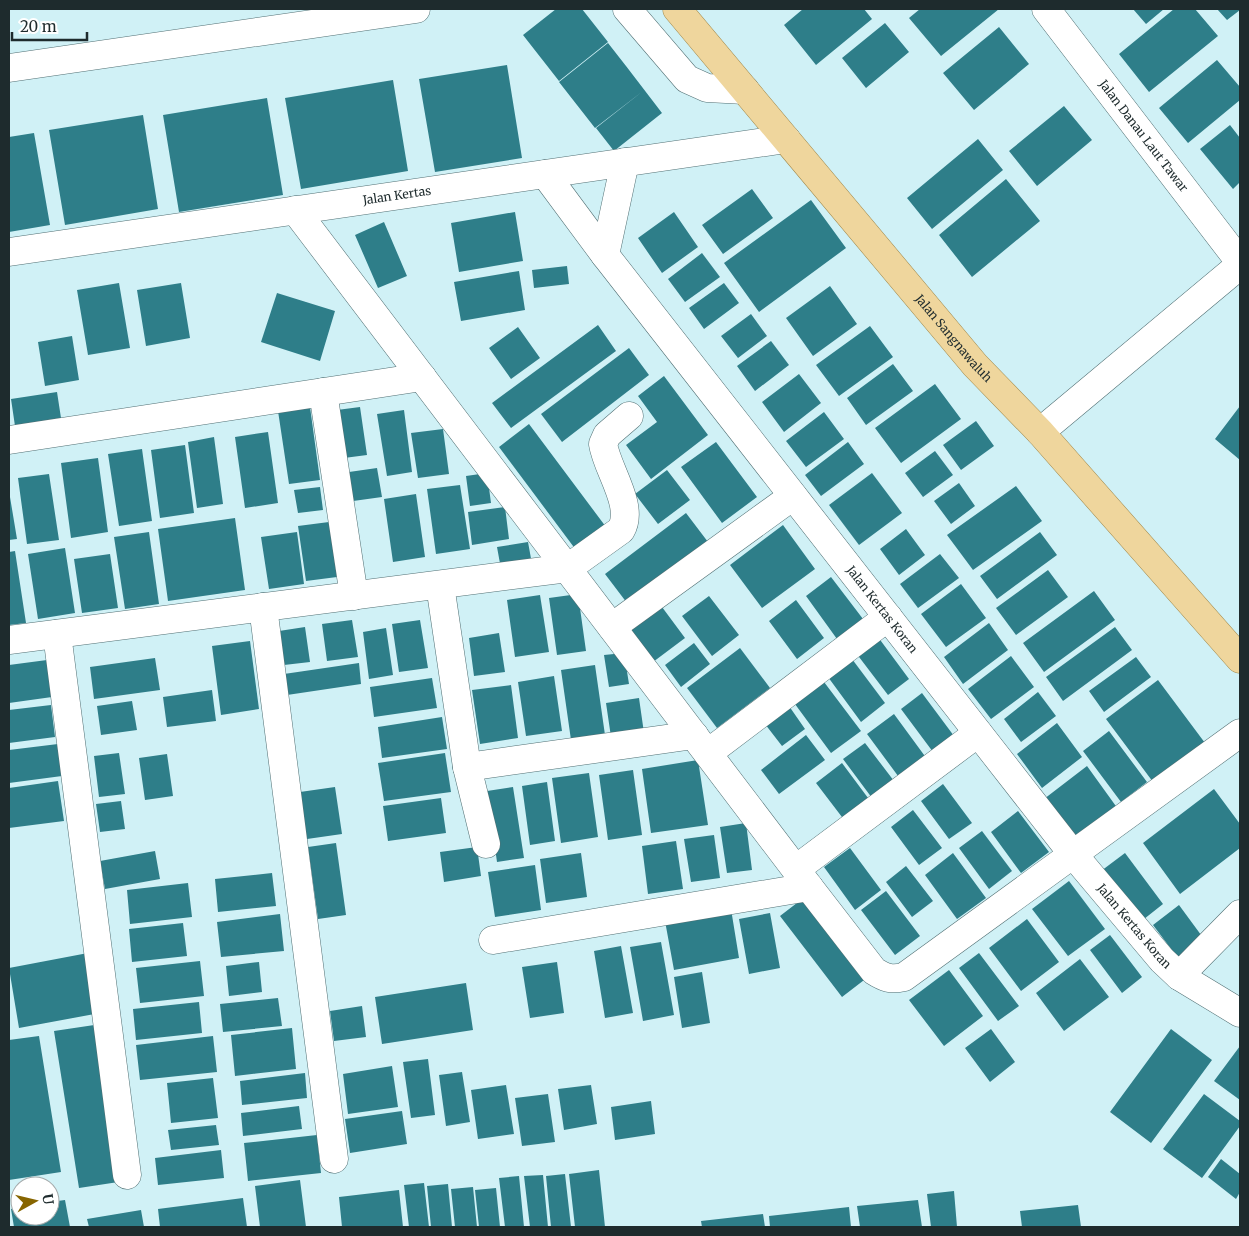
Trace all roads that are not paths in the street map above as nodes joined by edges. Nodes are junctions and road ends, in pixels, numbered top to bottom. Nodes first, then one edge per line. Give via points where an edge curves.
1 (416, 9) edge
2 (627, 9) edge
3 (677, 9) edge
4 (1046, 9) edge
5 (9, 68) edge
6 (745, 90) junction
7 (786, 139) junction
8 (624, 162) junction
9 (545, 174) junction
10 (295, 210) junction
11 (9, 252) edge
12 (605, 255) junction
13 (1240, 264) edge
14 (422, 377) junction
15 (323, 392) junction
16 (629, 416) dead end
17 (1040, 432) junction
18 (9, 440) edge
19 (793, 496) junction
20 (568, 568) junction
21 (440, 585) junction
22 (354, 596) junction
23 (263, 608) junction
24 (888, 617) junction
25 (612, 627) junction
26 (57, 634) junction
27 (9, 640) edge
28 (1240, 659) edge
29 (1240, 732) edge
30 (978, 733) junction
31 (701, 744) junction
32 (467, 767) junction
33 (486, 844) dead end
34 (1072, 853) junction
35 (803, 878) junction
36 (1240, 914) edge
37 (493, 940) dead end
38 (1180, 976) junction
39 (1240, 1013) edge
40 (334, 1159) dead end
41 (127, 1175) dead end

1 - 5 street
2 - 6 street via 688,79 707,88
3 - 6 main road, Jalan Sangnawaluh
4 - 13 street, Jalan Danau Laut Tawar
6 - 7 main road, Jalan Sangnawaluh
7 - 8 street, Jalan Kertas
7 - 17 main road, Jalan Sangnawaluh via 975,365
8 - 9 street, Jalan Kertas
8 - 12 street
9 - 10 street, Jalan Kertas
9 - 12 street, Jalan Kertas Koran
10 - 11 street, Jalan Kertas
10 - 14 street
12 - 19 street, Jalan Kertas Koran
13 - 17 street
14 - 15 street
14 - 20 street
15 - 18 street
15 - 22 street
16 - 20 street via 607,435 603,444 625,507 625,522 621,530
17 - 28 main road, Jalan Sangnawaluh
19 - 24 street, Jalan Kertas Koran
19 - 25 street
20 - 21 street
20 - 25 street
21 - 22 street
21 - 32 street
22 - 23 street
23 - 26 street
23 - 40 street
24 - 30 street, Jalan Kertas Koran
24 - 31 street
25 - 31 street
26 - 27 street
26 - 41 street
29 - 34 street
30 - 34 street, Jalan Kertas Koran
30 - 35 street
31 - 32 street
31 - 35 street
32 - 33 street
34 - 35 street via 904,977 893,979 874,971
34 - 38 street, Jalan Kertas Koran via 1162,960
35 - 37 street
36 - 38 street
38 - 39 street, Jalan Kertas Koran

